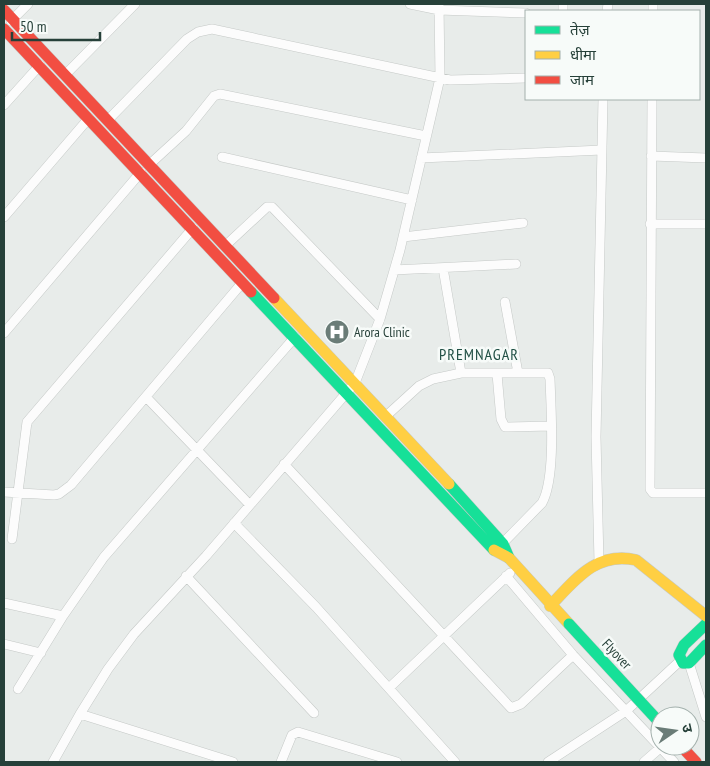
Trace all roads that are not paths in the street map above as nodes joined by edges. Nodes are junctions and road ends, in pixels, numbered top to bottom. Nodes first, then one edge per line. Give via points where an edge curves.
1 (28, 4) edge
2 (134, 4) edge
3 (410, 4) edge
4 (439, 7) edge
5 (503, 7) edge
6 (4, 10) edge
7 (525, 13) edge
8 (13, 20) junction
9 (4, 28) edge
10 (40, 65) junction
11 (65, 75) junction
12 (440, 78) junction
13 (525, 78) edge
14 (603, 100) edge
15 (652, 100) edge
16 (4, 105) edge
17 (89, 118) junction
18 (108, 120) junction
19 (426, 136) junction
20 (602, 150) junction
21 (652, 156) junction
22 (222, 157) dead end
23 (421, 158) junction
24 (706, 158) edge
25 (150, 164) junction
26 (141, 172) junction
27 (412, 200) junction
28 (4, 217) edge
29 (523, 223) dead end
30 (650, 224) junction
31 (706, 224) edge
32 (193, 228) junction
33 (403, 237) junction
34 (225, 246) junction
35 (516, 264) dead end
36 (443, 268) junction
37 (394, 270) junction
38 (242, 283) junction
39 (505, 302) dead end
40 (380, 319) junction
41 (4, 333) edge
42 (295, 337) junction
43 (461, 373) junction
44 (518, 373) junction
45 (497, 374) junction
46 (355, 383) junction
47 (347, 393) junction
48 (146, 396) junction
49 (385, 417) junction
50 (551, 426) junction
51 (196, 448) junction
52 (284, 464) junction
53 (4, 492) edge
54 (706, 493) edge
55 (17, 494) junction
56 (250, 504) junction
57 (234, 523) junction
58 (12, 539) dead end
59 (498, 547) junction
60 (513, 562) junction
61 (599, 562) junction
62 (186, 576) junction
63 (506, 576) junction
64 (4, 602) edge
65 (550, 606) junction
66 (63, 616) junction
67 (706, 616) edge
68 (706, 624) edge
69 (443, 634) junction
70 (4, 644) edge
71 (706, 645) edge
72 (41, 652) junction
73 (573, 655) junction
74 (685, 661) junction
75 (389, 688) junction
76 (18, 689) dead end
77 (626, 711) junction
78 (650, 712) edge
79 (314, 713) dead end
80 (80, 714) junction
81 (706, 717) edge
82 (650, 737) edge
83 (53, 762) edge
84 (233, 762) edge
85 (281, 762) edge
86 (397, 762) edge
87 (455, 762) edge
88 (548, 762) edge

1 - 8 street
2 - 11 street
3 - 4 street
4 - 5 street
4 - 12 street
5 - 7 street
6 - 8 main road
8 - 9 street
8 - 11 main road
9 - 10 main road
10 - 16 street
10 - 17 main road
11 - 18 main road
12 - 13 street
12 - 18 street via 212,29 187,39
12 - 19 street
14 - 20 street
15 - 21 street
17 - 26 main road
17 - 28 street
18 - 25 main road
19 - 23 street
19 - 25 street via 220,94 214,96 186,131
20 - 23 street
20 - 61 street via 596,437
21 - 24 street
21 - 30 street
22 - 27 street
23 - 27 street
25 - 34 main road
26 - 32 main road
26 - 41 street
27 - 33 street
29 - 33 street
30 - 31 street
30 - 54 street via 650,489 653,492
32 - 38 main road
32 - 55 street via 30,417 25,426
33 - 37 street
34 - 40 street via 268,207 272,207
34 - 46 main road
35 - 36 street
36 - 37 street
36 - 43 street
37 - 40 street
38 - 42 main road
38 - 48 street
39 - 44 street
40 - 46 street
42 - 47 main road
42 - 51 street
43 - 45 street
43 - 49 street via 426,382
44 - 45 street
44 - 50 street via 542,371 549,375
45 - 50 street via 501,419 505,427
46 - 47 street
46 - 49 main road
47 - 52 street
47 - 59 main road
48 - 51 street
48 - 55 street via 65,490 54,494
49 - 59 main road
50 - 59 street via 546,497
51 - 56 street
51 - 66 street via 104,557
52 - 56 street
52 - 69 street
53 - 55 street
55 - 58 street
56 - 57 street
57 - 62 street
57 - 75 street
59 - 60 main road
60 - 63 street
60 - 65 main road, Flyover
61 - 65 main road
61 - 67 main road via 614,556 636,560
62 - 79 street
62 - 80 street via 134,634
63 - 69 street
63 - 73 street
64 - 66 street
65 - 78 main road, Flyover, bridge
66 - 72 street
68 - 74 main road via 680,651
69 - 73 street via 512,708
69 - 75 street
70 - 72 street
71 - 74 main road
72 - 76 street
73 - 77 street
74 - 77 street
74 - 81 street
75 - 87 street
77 - 82 street
77 - 88 street
80 - 83 street
80 - 84 street
85 - 86 street via 296,732

